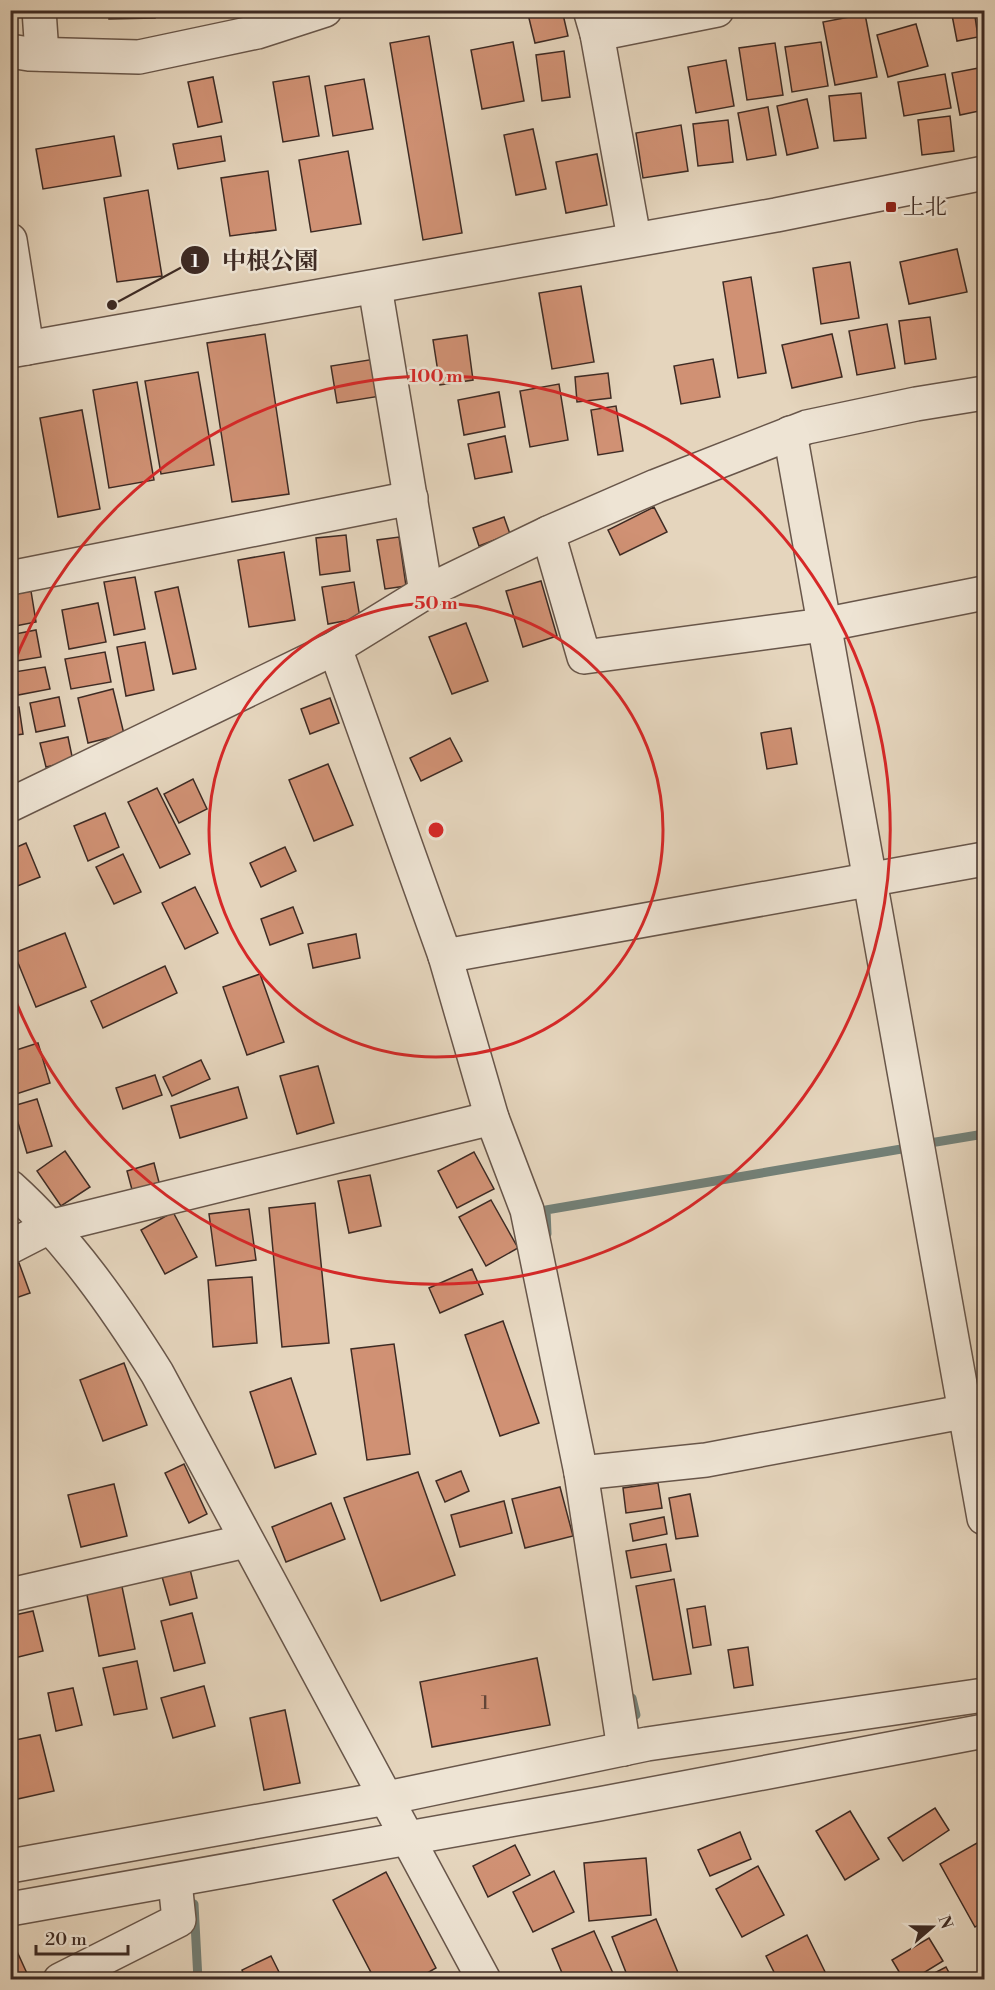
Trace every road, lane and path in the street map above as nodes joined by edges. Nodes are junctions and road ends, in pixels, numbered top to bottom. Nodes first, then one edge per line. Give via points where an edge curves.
1 (39, 10) edge
2 (325, 10) edge
3 (717, 10) edge
4 (293, 16) edge
5 (593, 22) edge
6 (26, 52) edge
7 (984, 175) edge
8 (634, 238) junction
9 (10, 240) edge
10 (375, 287) junction
11 (19, 349) edge
12 (984, 393) edge
13 (789, 433) junction
14 (411, 498) junction
15 (548, 533) junction
16 (10, 578) edge
17 (426, 592) junction
18 (984, 593) edge
19 (823, 625) junction
20 (335, 648) junction
21 (10, 805) edge
22 (984, 859) edge
23 (870, 879) junction
24 (445, 956) junction
25 (492, 1118) junction
26 (10, 1187) edge
27 (49, 1227) junction
28 (10, 1247) edge
29 (975, 1410) edge
30 (581, 1473) junction
31 (984, 1518) edge
32 (246, 1541) junction
33 (10, 1595) edge
34 (984, 1695) edge
35 (984, 1731) edge
36 (624, 1749) junction
37 (387, 1798) junction
38 (407, 1837) junction
39 (10, 1866) edge
40 (175, 1881) junction
41 (10, 1909) edge
42 (60, 1980) edge
43 (484, 1980) edge

1 - 6 street
2 - 4 street
3 - 5 street
4 - 6 street via 257,32 139,57
5 - 8 street
7 - 8 street
8 - 10 street
9 - 11 street
10 - 11 street
10 - 14 street
12 - 13 street
13 - 15 street
13 - 19 street
14 - 16 street
14 - 17 street
15 - 17 street
15 - 19 street via 584,657
17 - 20 street
18 - 19 street
19 - 23 street
20 - 21 street
20 - 24 street
22 - 23 street
23 - 24 street
23 - 29 street
24 - 25 street
25 - 27 street
25 - 30 street via 527,1209
26 - 27 street
27 - 28 street
27 - 32 street via 108,1299 139,1345
29 - 30 street via 706,1460
29 - 31 street
30 - 36 street
32 - 33 street
32 - 37 street
34 - 36 street
35 - 38 street
36 - 37 street
37 - 38 street
37 - 39 street
38 - 40 street
38 - 43 street
40 - 41 street
40 - 42 street via 179,1920

